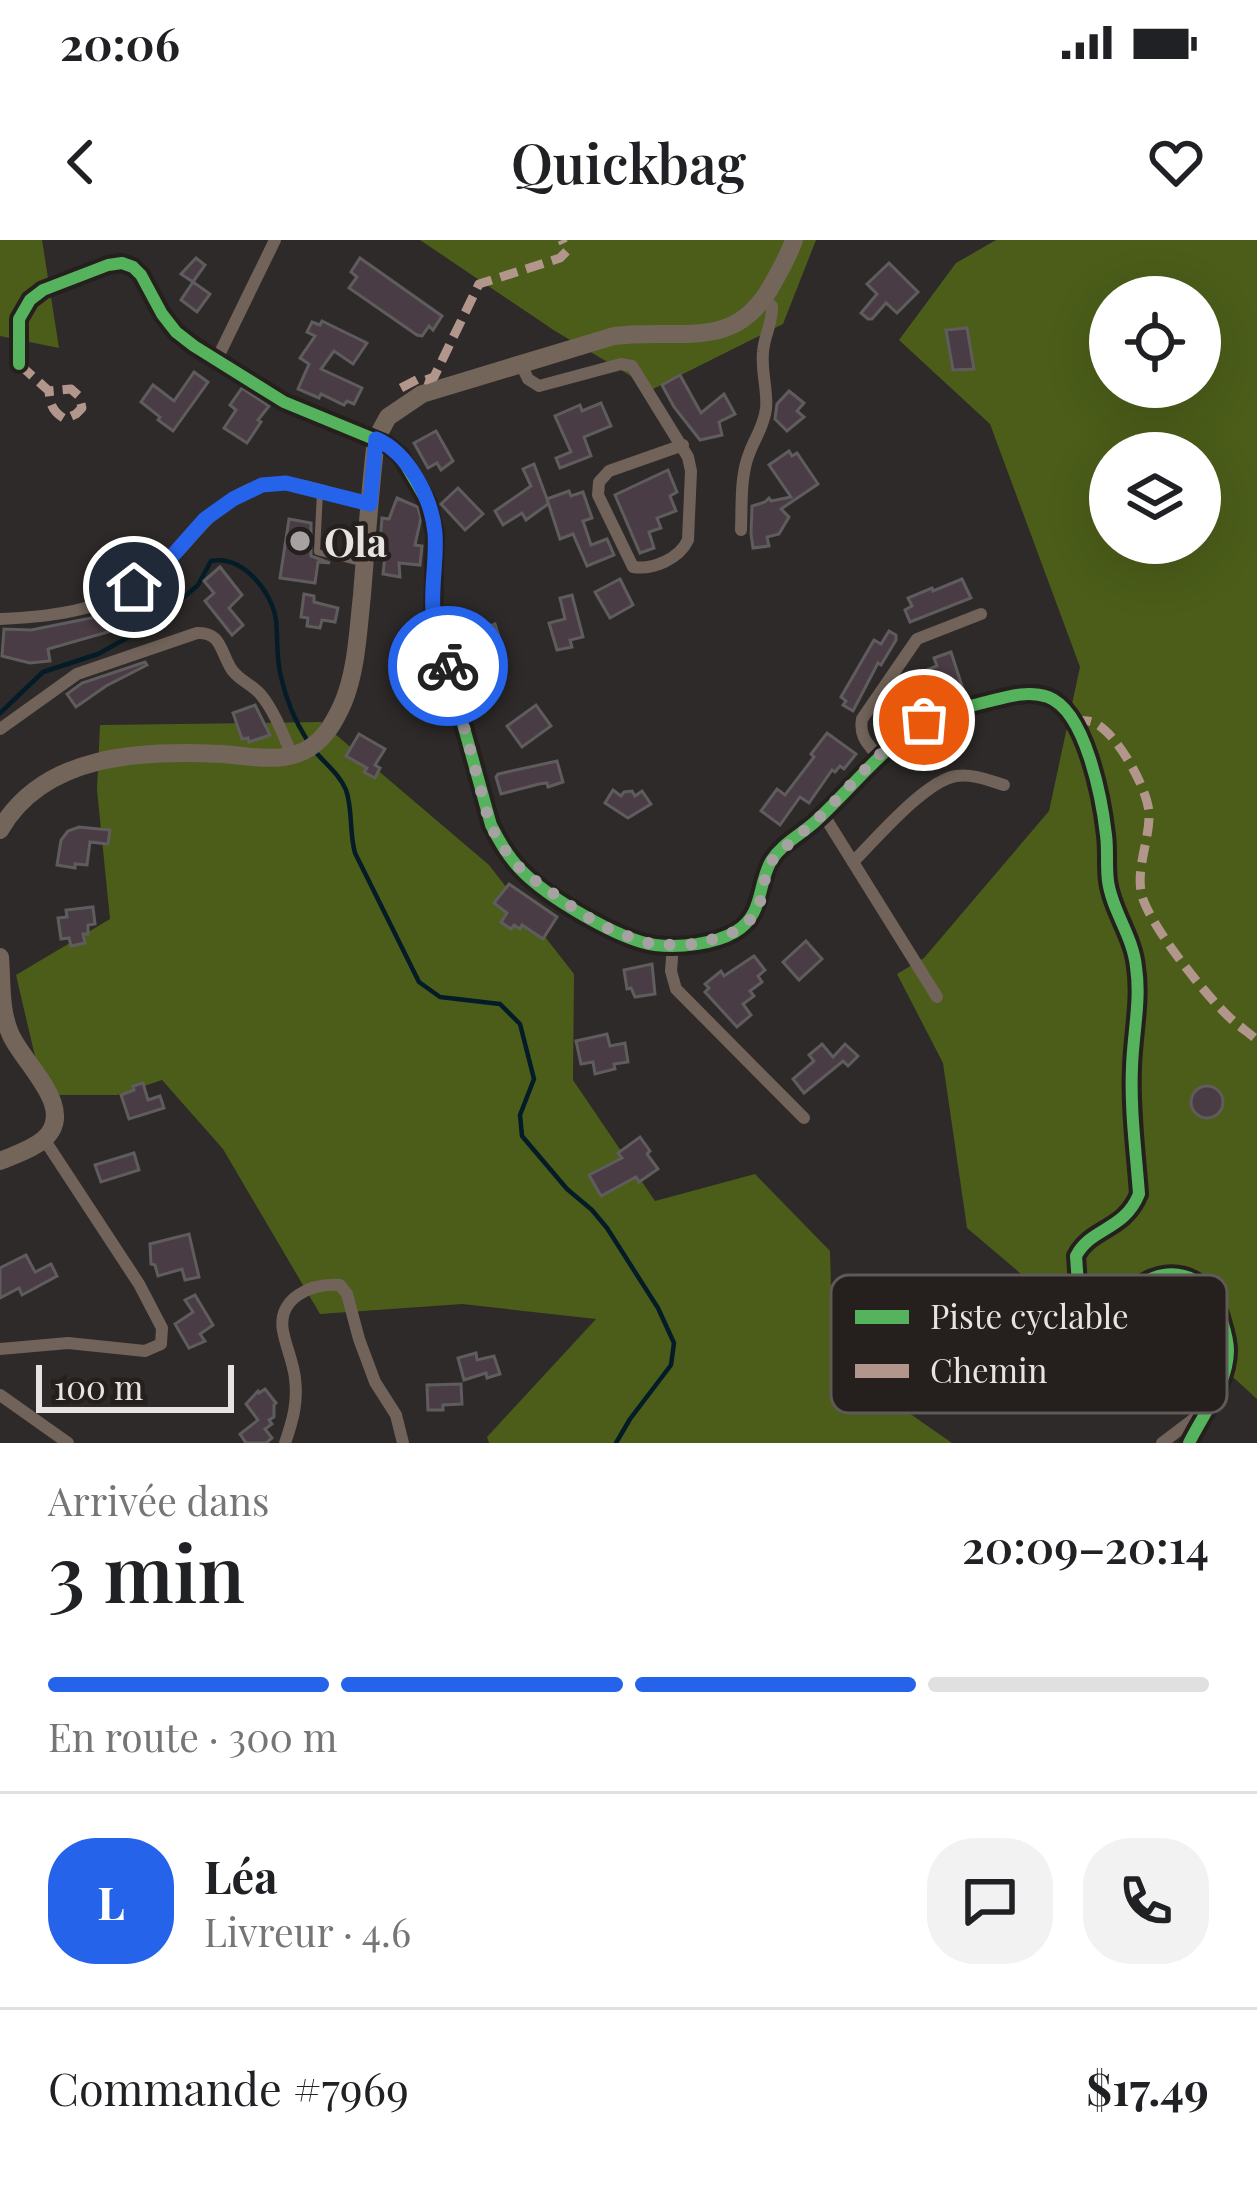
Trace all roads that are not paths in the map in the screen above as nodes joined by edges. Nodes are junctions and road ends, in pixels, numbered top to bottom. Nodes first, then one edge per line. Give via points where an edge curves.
1 (274, 240) edge
2 (794, 240) edge
3 (764, 300) junction
4 (217, 359) junction
5 (19, 364) dead end
6 (520, 364) junction
7 (376, 439) junction
8 (682, 445) junction
9 (320, 492) junction
10 (370, 504) junction
11 (741, 530) dead end
12 (364, 564) junction
13 (981, 614) dead end
14 (0, 619) edge
15 (0, 729) edge
16 (296, 754) junction
17 (878, 756) junction
18 (1004, 785) dead end
19 (823, 814) junction
20 (0, 830) edge
21 (853, 862) junction
22 (673, 945) junction
23 (0, 957) edge
24 (937, 997) dead end
25 (804, 1118) dead end
26 (44, 1139) junction
27 (0, 1161) edge
28 (1077, 1275) edge
29 (0, 1349) edge
30 (0, 1395) edge
31 (1200, 1413) edge
32 (1203, 1413) edge
33 (68, 1443) edge
34 (285, 1443) edge
35 (403, 1443) edge
36 (1162, 1443) edge
37 (1189, 1443) edge

1 - 4 street
2 - 3 main road
3 - 6 main road via 728,329 614,336
3 - 11 street via 773,316 762,366 767,403 748,455
4 - 5 street via 176,332 141,275 122,263 30,300 20,320
4 - 7 street via 284,402
6 - 7 main road via 414,398 388,417
6 - 8 street via 539,386 627,364
7 - 10 main road
7 - 22 street via 400,455 428,503 433,616 490,825 523,872 582,914 615,932
8 - 8 street via 691,471 688,541 674,558 633,568 599,482
9 - 10 street
9 - 12 lane via 317,552
9 - 14 street via 262,485 205,519 134,587 96,605
10 - 12 main road
12 - 16 main road via 345,699 319,742
13 - 17 street via 910,646 862,718 863,739
15 - 16 street via 77,674 206,632 260,694
16 - 20 main road via 110,759 53,778
17 - 19 street
17 - 28 street via 924,720 1023,693 1054,700 1090,758 1111,899 1138,985 1131,1071 1139,1194 1122,1220 1082,1244
18 - 21 street via 974,776 942,780
19 - 21 street
19 - 22 street via 775,856 751,919 699,944
21 - 24 street
22 - 25 street via 676,989
23 - 26 main road via 7,1027 54,1102
26 - 27 main road
26 - 29 street via 139,1284 163,1336 145,1351 68,1342
30 - 33 street
31 - 36 street
32 - 37 street
34 - 35 street via 297,1411 283,1314 297,1294 329,1285 346,1294

